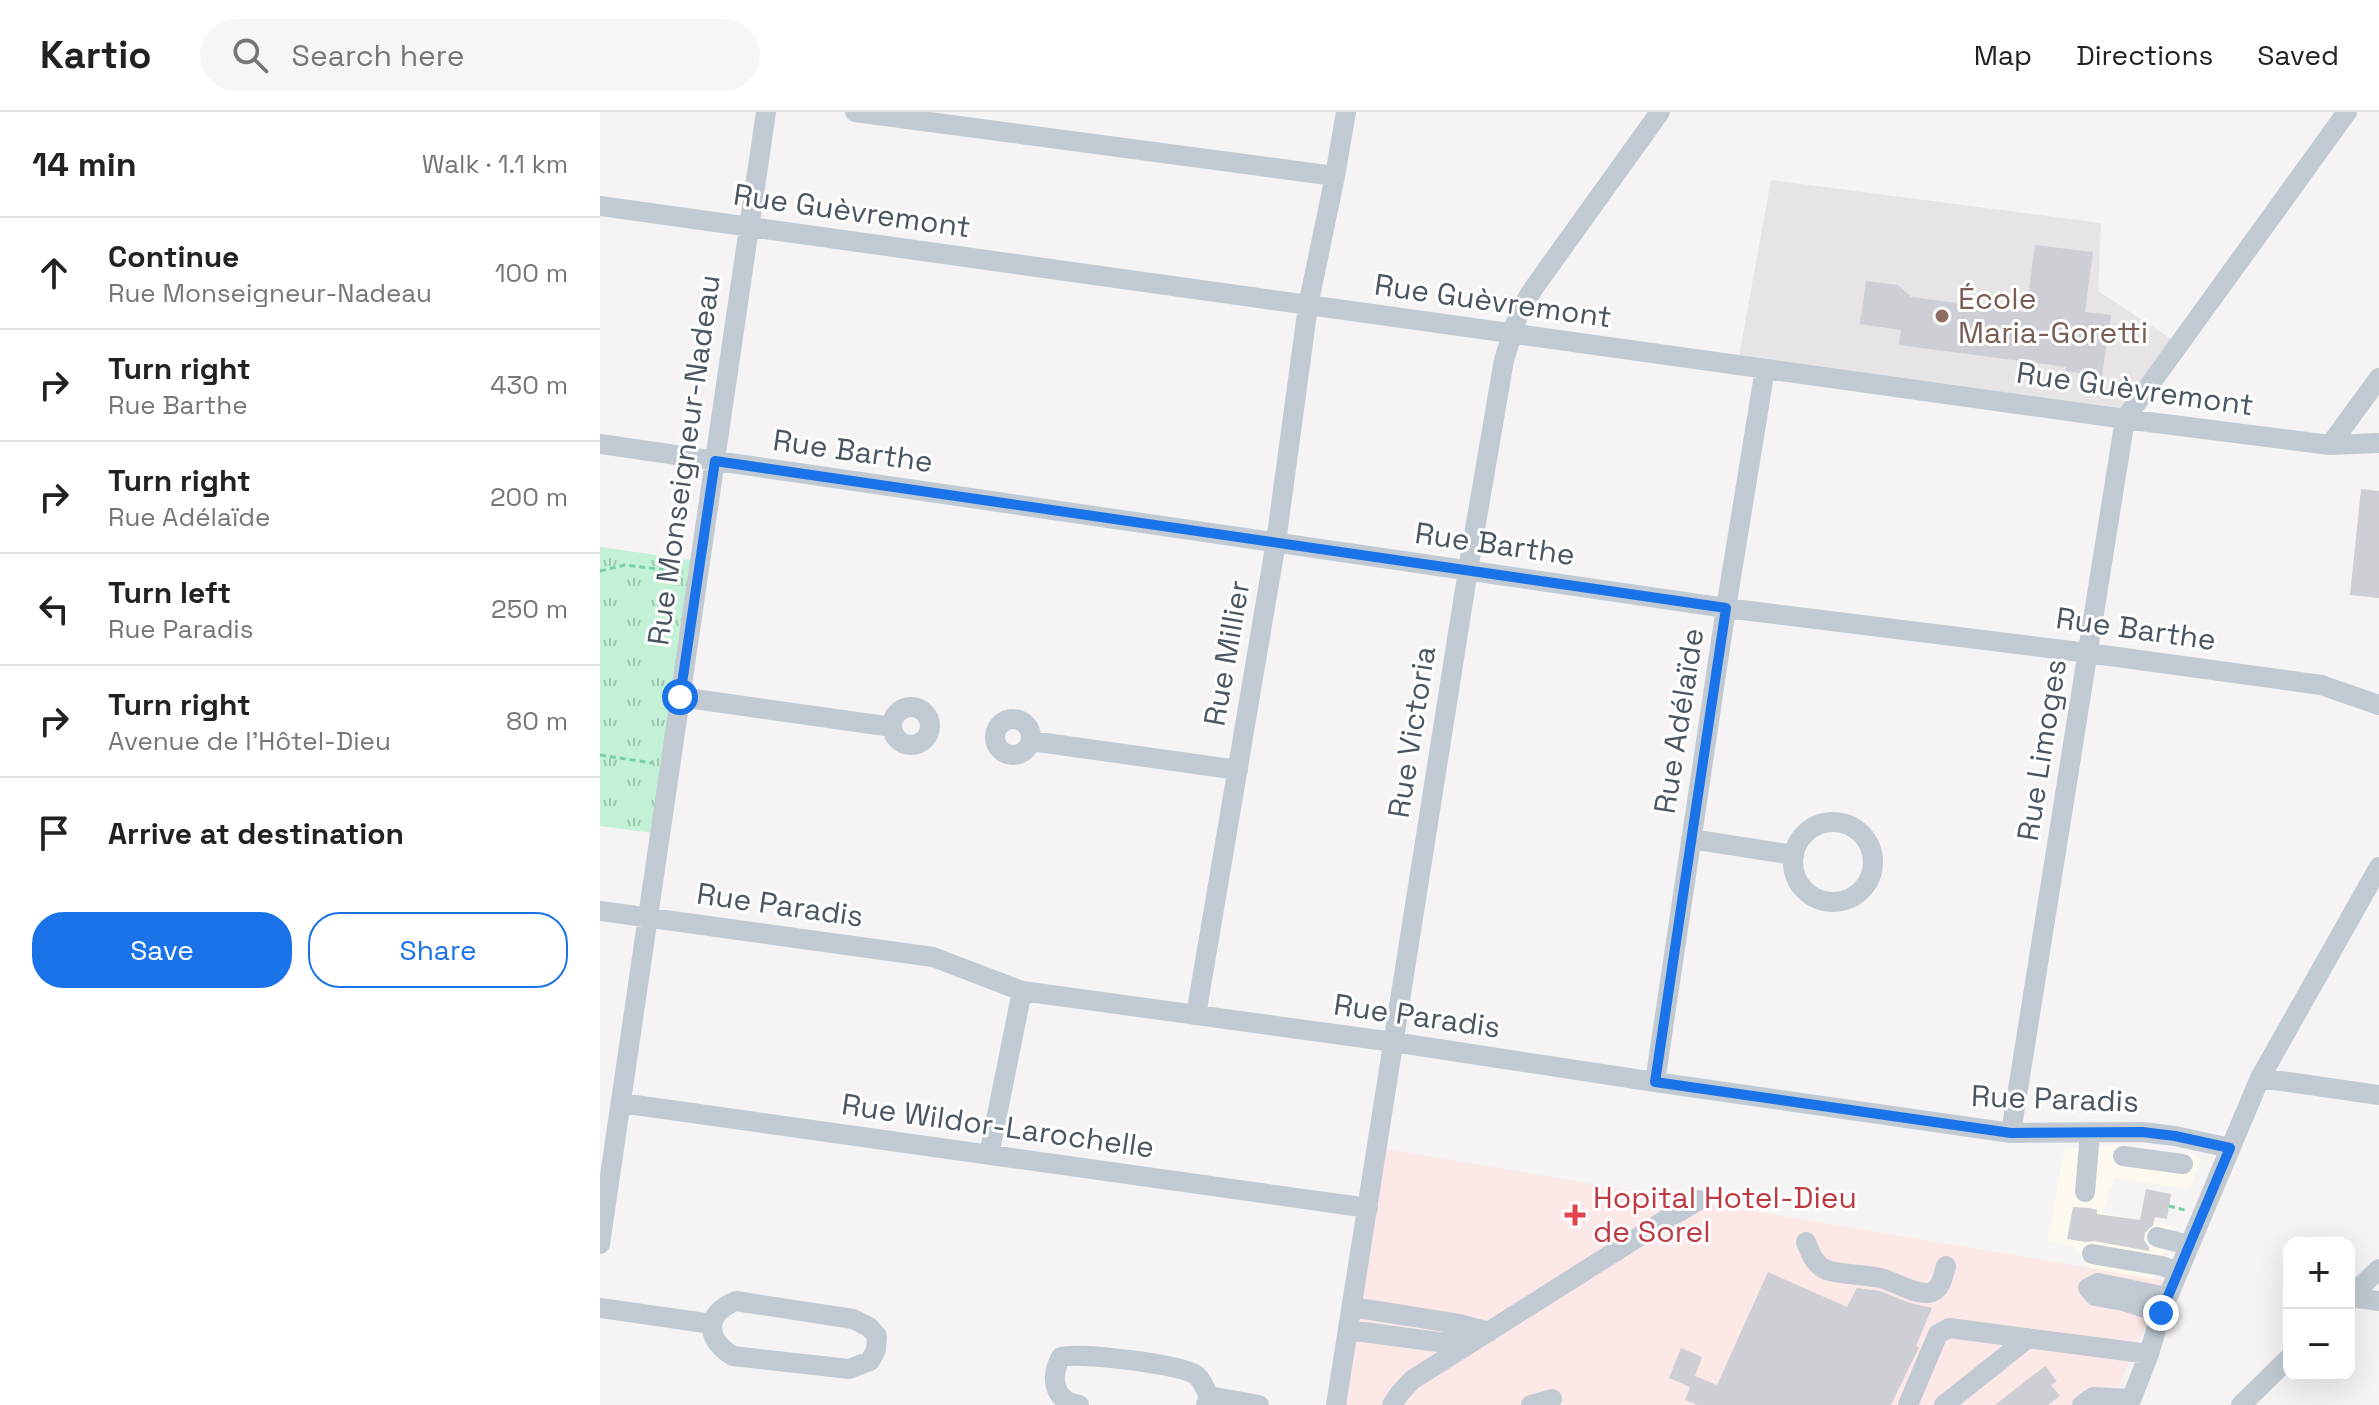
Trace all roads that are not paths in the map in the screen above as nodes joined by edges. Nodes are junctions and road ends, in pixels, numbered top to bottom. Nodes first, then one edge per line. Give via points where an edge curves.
1 (766, 112) edge
2 (855, 112) edge
3 (1346, 112) edge
4 (1660, 112) edge
5 (2347, 112) edge
6 (1335, 176) junction
7 (600, 206) edge
8 (749, 227) junction
9 (1308, 306) junction
10 (1511, 333) junction
11 (1765, 369) junction
12 (2379, 378) edge
13 (2125, 419) junction
14 (2379, 443) edge
15 (600, 444) edge
16 (2330, 445) junction
17 (715, 461) junction
18 (1276, 542) junction
19 (1468, 570) junction
20 (1726, 608) junction
21 (2088, 653) junction
22 (680, 697) junction
23 (2379, 705) edge
24 (892, 727) dead end
25 (1031, 741) dead end
26 (1238, 770) junction
27 (1691, 839) junction
28 (1794, 855) dead end
29 (2379, 867) edge
30 (600, 911) edge
31 (648, 918) junction
32 (1022, 991) junction
33 (1196, 1015) junction
34 (1393, 1042) junction
35 (2260, 1078) junction
36 (1655, 1082) junction
37 (2379, 1095) edge
38 (621, 1103) junction
39 (2142, 1132) junction
40 (2011, 1133) junction
41 (2090, 1133) junction
42 (2230, 1148) junction
43 (989, 1155) junction
44 (2183, 1164) dead end
45 (2085, 1192) dead end
46 (1699, 1200) dead end
47 (1368, 1208) junction
48 (2157, 1237) dead end
49 (1806, 1242) dead end
50 (600, 1244) edge
51 (2189, 1245) junction
52 (2092, 1254) dead end
53 (1946, 1266) dead end
54 (2379, 1269) edge
55 (2178, 1272) junction
56 (2355, 1292) edge
57 (2355, 1299) edge
58 (2379, 1301) edge
59 (600, 1308) edge
60 (1350, 1319) junction
61 (712, 1324) junction
62 (1489, 1332) junction
63 (2028, 1338) junction
64 (1462, 1343) junction
65 (2149, 1354) junction
66 (2283, 1364) edge
67 (1552, 1399) dead end
68 (1208, 1400) edge
69 (2130, 1402) edge
70 (1079, 1405) edge
71 (1259, 1405) edge
72 (1336, 1405) edge
73 (1392, 1405) edge
74 (1531, 1405) edge
75 (1908, 1405) edge
76 (1944, 1405) edge
77 (2082, 1405) edge
78 (2241, 1405) edge

1 - 8 street, Rue Monseigneur-Nadeau
2 - 6 street
3 - 6 street, Rue Millier
4 - 10 street, Rue Victoria via 1533,289
5 - 13 street, Rue Limoges
6 - 9 street, Rue Millier
7 - 8 street, Rue Guèvremont
8 - 9 street, Rue Guèvremont
8 - 17 street, Rue Monseigneur-Nadeau
9 - 10 street, Rue Guèvremont
9 - 18 street, Rue Millier
10 - 11 street, Rue Guèvremont
10 - 19 street, Rue Victoria
11 - 13 street, Rue Guèvremont
11 - 20 street, Rue Adélaïde
12 - 16 street
13 - 16 street, Rue Guèvremont
13 - 21 street, Rue Limoges
14 - 16 street, Rue Guèvremont
15 - 17 street, Rue Barthe
17 - 18 street, Rue Barthe
17 - 22 street, Rue Monseigneur-Nadeau
18 - 19 street, Rue Barthe
18 - 26 street, Rue Millier
19 - 20 street, Rue Barthe
19 - 34 street, Rue Victoria
20 - 21 street, Rue Barthe
20 - 27 street, Rue Adélaïde
21 - 23 street, Rue Barthe via 2321,685
21 - 40 street, Rue Limoges
22 - 24 street
22 - 31 street, Rue Monseigneur-Nadeau
25 - 26 street
26 - 33 street, Rue Millier
27 - 28 street
27 - 36 street, Rue Adélaïde
29 - 35 street
30 - 31 street, Rue Paradis
31 - 32 street, Rue Paradis via 933,957
31 - 38 street, Rue Monseigneur-Nadeau
32 - 33 street, Rue Paradis
32 - 43 street
33 - 34 street, Rue Paradis
34 - 36 street, Rue Paradis
34 - 47 street, Rue Victoria
35 - 37 street
35 - 42 street
36 - 40 street, Rue Paradis
38 - 43 street, Rue Wildor-Larochelle
38 - 50 street, Rue Monseigneur-Nadeau
39 - 41 street, Rue Paradis
39 - 42 street, Rue Paradis
39 - 44 street via 2131,1157
40 - 41 street, Rue Paradis
41 - 45 street
42 - 51 street
43 - 47 street, Rue Wildor-Larochelle
46 - 62 street
47 - 60 street, Rue Victoria
48 - 51 street
49 - 53 street via 1825,1270 1882,1278 1921,1293 1935,1291
51 - 55 street
52 - 55 street
54 - 56 street
55 - 65 street
57 - 58 street
59 - 61 street
60 - 62 street via 1459,1324
60 - 64 street via 1439,1333
60 - 72 street, Rue Victoria
61 - 61 street via 722,1307 736,1301 853,1319 877,1336 876,1350 870,1361 849,1369 733,1356 716,1343
62 - 64 street
63 - 65 street
63 - 75 street via 1949,1328 1938,1334
63 - 76 street
64 - 73 street via 1412,1380
65 - 69 street
66 - 78 street
67 - 74 street
68 - 70 street via 1200,1378 1184,1370 1071,1354 1061,1357 1054,1378 1064,1400
68 - 71 street
69 - 77 street via 2093,1397

